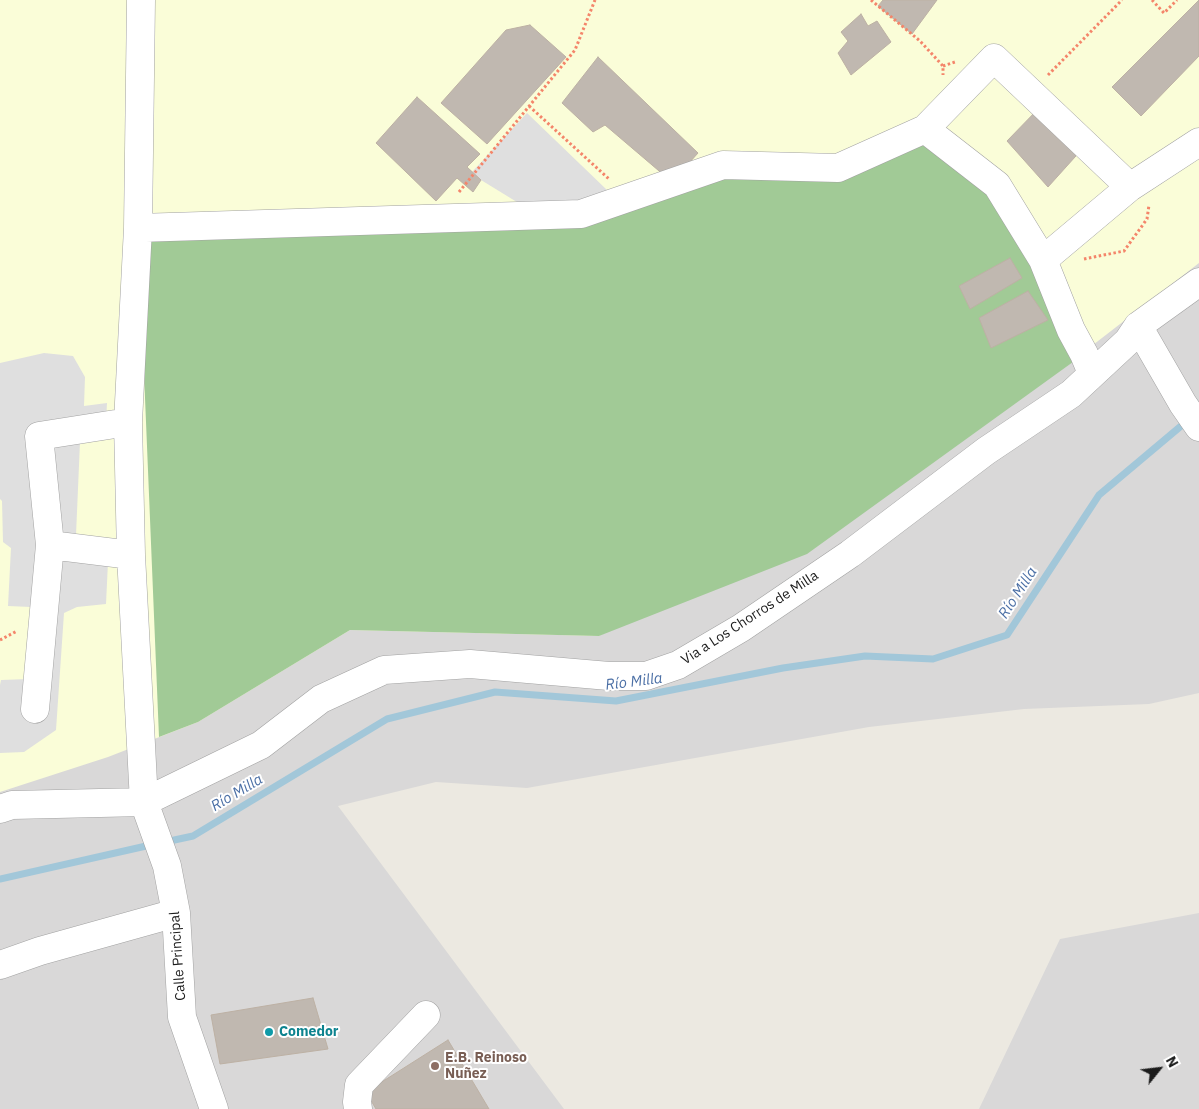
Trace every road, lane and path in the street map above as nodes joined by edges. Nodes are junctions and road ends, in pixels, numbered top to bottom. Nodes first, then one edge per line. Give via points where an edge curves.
1 (141, 0) edge
2 (596, 0) edge
3 (871, 0) edge
4 (1122, 0) edge
5 (1152, 0) edge
6 (1177, 0) edge
7 (960, 61) dead end
8 (1047, 76) dead end
9 (925, 130) junction
10 (1199, 142) edge
11 (1130, 187) junction
12 (453, 200) dead end
13 (138, 228) junction
14 (1043, 260) junction
15 (1199, 282) edge
16 (1138, 326) junction
17 (1092, 373) junction
18 (128, 422) junction
19 (1199, 427) edge
20 (50, 545) junction
21 (131, 555) junction
22 (23, 628) dead end
23 (0, 640) edge
24 (35, 709) dead end
25 (144, 802) junction
26 (0, 809) edge
27 (176, 913) junction
28 (0, 964) edge
29 (426, 1015) dead end
30 (214, 1109) edge
31 (358, 1109) edge

1 - 13 street, Calle Principal
2 - 12 path via 575,50
3 - 7 path via 920,41 943,66
4 - 8 path
5 - 6 path via 1164,13
9 - 11 street via 994,58
9 - 13 street via 838,168 723,165 580,214
9 - 14 street via 996,184
10 - 11 street
11 - 14 street
13 - 18 street, Calle Principal
14 - 17 street
15 - 16 street, Via a Los Chorros de Milla
16 - 17 street, Via a Los Chorros de Milla via 1128,341
16 - 19 street
17 - 25 street, Via a Los Chorros de Milla via 1071,394 986,452 850,554 741,628 678,665 646,676 609,676 470,664 384,670 321,699 261,745
18 - 20 street via 39,436
18 - 21 street, Calle Principal
20 - 21 street
20 - 24 street
21 - 25 street, Calle Principal
22 - 23 path
25 - 26 street, Via a Los Chorros de Milla via 12,805
25 - 27 street, Calle Principal via 168,866
27 - 28 street
27 - 30 street, Calle Principal via 182,1017
29 - 31 street via 359,1085

